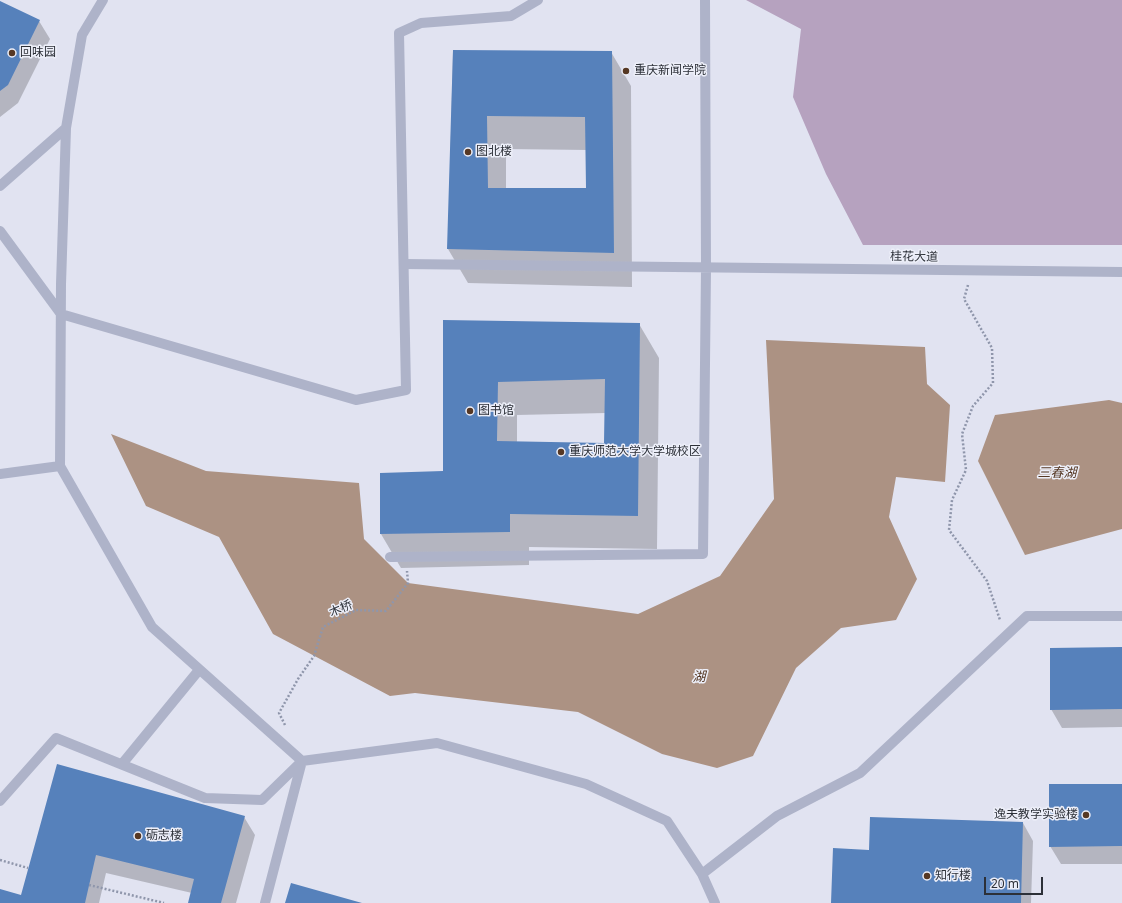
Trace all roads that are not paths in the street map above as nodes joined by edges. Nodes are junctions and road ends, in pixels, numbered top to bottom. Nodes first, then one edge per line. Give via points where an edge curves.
1 (103, 0) edge
2 (538, 0) edge
3 (705, 0) edge
4 (66, 128) junction
5 (0, 186) edge
6 (0, 231) edge
7 (404, 264) junction
8 (706, 268) junction
9 (1122, 272) edge
10 (61, 314) junction
11 (60, 466) junction
12 (0, 474) edge
13 (390, 557) dead end
14 (1122, 616) edge
15 (199, 670) junction
16 (302, 761) junction
17 (122, 764) junction
18 (0, 801) edge
19 (702, 874) junction
20 (265, 903) edge
21 (715, 903) edge

1 - 4 street via 82,35
2 - 7 street via 511,16 422,23 399,33
3 - 8 street
4 - 5 street
4 - 10 street
6 - 10 street
7 - 8 street, 桂花大道
7 - 10 street via 406,390 356,400
8 - 9 street, 桂花大道
8 - 13 street via 703,554
10 - 11 street
11 - 12 street
11 - 15 street via 152,627
14 - 19 street via 1027,616 860,773 777,816
15 - 16 street
15 - 17 street
16 - 17 street via 262,800 205,798
16 - 19 street via 437,743 586,784 667,820
16 - 20 street
17 - 18 street via 56,738
19 - 21 street

